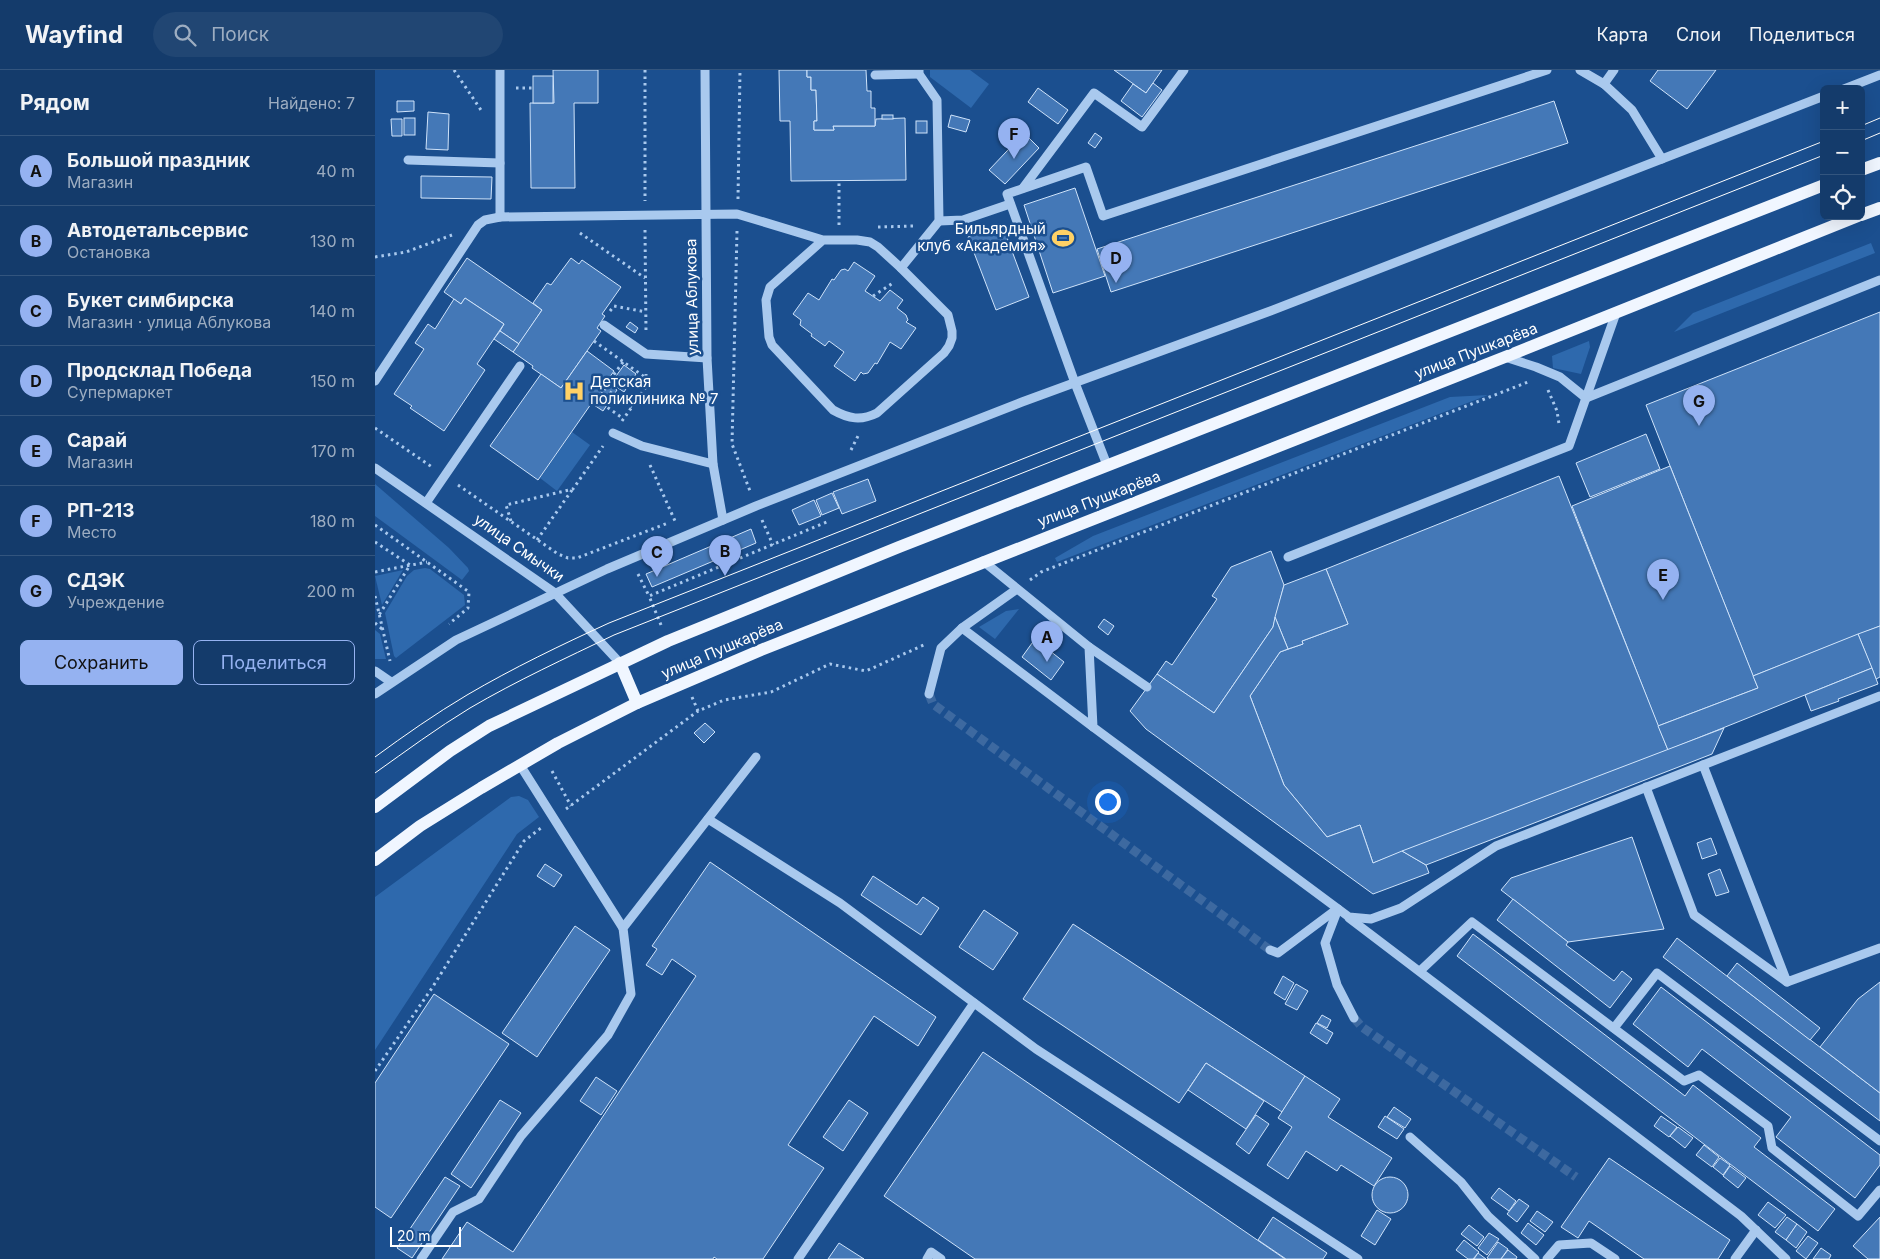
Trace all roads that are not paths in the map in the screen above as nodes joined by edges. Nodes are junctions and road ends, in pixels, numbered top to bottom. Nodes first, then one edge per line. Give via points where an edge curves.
1 (500, 70) edge
2 (705, 70) edge
3 (1184, 70) edge
4 (1547, 70) edge
5 (1580, 70) edge
6 (1614, 70) edge
7 (919, 72) edge
8 (875, 75) dead end
9 (1880, 75) edge
10 (1604, 84) junction
11 (1854, 85) edge
12 (1820, 98) edge
13 (1662, 159) junction
14 (408, 160) dead end
15 (500, 163) junction
16 (1880, 163) edge
17 (1865, 169) edge
18 (1820, 187) edge
19 (1023, 188) junction
20 (1010, 204) junction
21 (1880, 208) edge
22 (705, 214) junction
23 (1865, 214) edge
24 (500, 217) junction
25 (1850, 220) edge
26 (939, 221) junction
27 (823, 240) junction
28 (901, 268) junction
29 (1880, 280) edge
30 (1616, 313) junction
31 (604, 325) dead end
32 (1505, 357) junction
33 (707, 358) junction
34 (519, 366) dead end
35 (375, 380) edge
36 (1075, 383) junction
37 (1586, 398) junction
38 (613, 433) dead end
39 (713, 464) junction
40 (1107, 465) junction
41 (375, 468) edge
42 (426, 503) junction
43 (723, 520) junction
44 (1288, 556) dead end
45 (983, 561) junction
46 (1017, 589) junction
47 (555, 593) junction
48 (962, 628) junction
49 (1089, 646) junction
50 (620, 663) junction
51 (375, 671) edge
52 (391, 682) junction
53 (1147, 687) dead end
54 (375, 694) edge
55 (929, 694) dead end
56 (1880, 696) edge
57 (637, 703) junction
58 (1093, 727) junction
59 (756, 757) dead end
60 (520, 765) junction
61 (1703, 765) junction
62 (1645, 787) junction
63 (375, 807) edge
64 (708, 819) junction
65 (375, 860) edge
66 (1337, 909) junction
67 (1349, 918) junction
68 (623, 928) junction
69 (1880, 948) edge
70 (1270, 950) dead end
71 (1419, 971) junction
72 (1787, 982) junction
73 (974, 1003) junction
74 (1354, 1018) tunnel mouth
75 (1614, 1028) junction
76 (1410, 1137) dead end
77 (1880, 1141) edge
78 (1880, 1190) edge
79 (1756, 1230) junction
80 (421, 1259) edge
81 (798, 1259) edge
82 (927, 1259) edge
83 (941, 1259) edge
84 (1358, 1259) edge
85 (1535, 1259) edge
86 (1547, 1259) edge
87 (1615, 1259) edge
88 (1735, 1259) edge
89 (1786, 1259) edge

1 - 15 street
2 - 22 street, улица Аблукова
3 - 19 street via 1142,127 1094,93
4 - 19 street via 1103,216 1086,167
5 - 10 street
6 - 10 street
7 - 8 street
7 - 26 street via 937,100
9 - 11 street
10 - 13 street via 1632,110
12 - 13 street
13 - 36 street
14 - 15 street
15 - 24 street
16 - 17 main road
18 - 40 main road, улица Пушкарёва
19 - 20 street via 1007,194
20 - 26 street via 963,220
20 - 36 street
21 - 23 main road, улица Пушкарёва
22 - 24 street
22 - 27 street via 737,214
22 - 33 street, улица Аблукова
24 - 35 street via 478,225
25 - 30 main road, улица Пушкарёва
26 - 28 street
27 - 28 street via 870,242
27 - 28 street via 770,287 766,300 769,337 777,352 826,404 845,417 861,418 877,412 949,346 952,331 948,315
29 - 37 street
30 - 32 main road, улица Пушкарёва
30 - 37 street
31 - 33 street via 646,354
32 - 37 street via 1560,378
32 - 45 main road, улица Пушкарёва
33 - 39 street, улица Аблукова
34 - 42 street
36 - 40 street
36 - 43 street
37 - 44 street via 1569,446
38 - 39 street via 642,446
39 - 43 street, улица Аблукова
40 - 50 main road, улица Пушкарёва via 668,640
41 - 42 street, улица Смычки
42 - 47 street, улица Смычки
43 - 47 street
45 - 46 street
45 - 57 main road, улица Пушкарёва
46 - 48 street
46 - 49 street
47 - 50 street, улица Смычки
47 - 52 street via 456,640
48 - 55 street via 941,648
48 - 58 street
49 - 53 street
49 - 58 street
50 - 57 main road, улица Смычки
50 - 63 main road, улица Пушкарёва via 489,726
51 - 52 street
52 - 54 street
56 - 61 street
57 - 60 main road, улица Пушкарёва
58 - 66 street
59 - 64 street
60 - 65 main road, улица Пушкарёва via 420,826
60 - 68 street
61 - 62 street
61 - 72 street
62 - 67 street via 1495,846 1401,908 1371,919
62 - 72 street via 1694,915
64 - 68 street
64 - 73 street via 840,903
66 - 67 street
66 - 70 street via 1278,953
66 - 74 street via 1325,944 1337,985
67 - 71 street
68 - 80 street via 631,994 608,1035 521,1136 479,1199 453,1212
69 - 72 street
71 - 75 street via 1472,922
71 - 79 street
73 - 81 street
73 - 84 street via 1036,1049
75 - 77 street via 1657,973
75 - 78 street via 1684,1081 1699,1075 1768,1126 1772,1148 1858,1216
76 - 85 street via 1461,1182 1487,1216
79 - 88 street
79 - 89 street
82 - 83 street via 931,1252
86 - 87 street via 1559,1245 1591,1243

